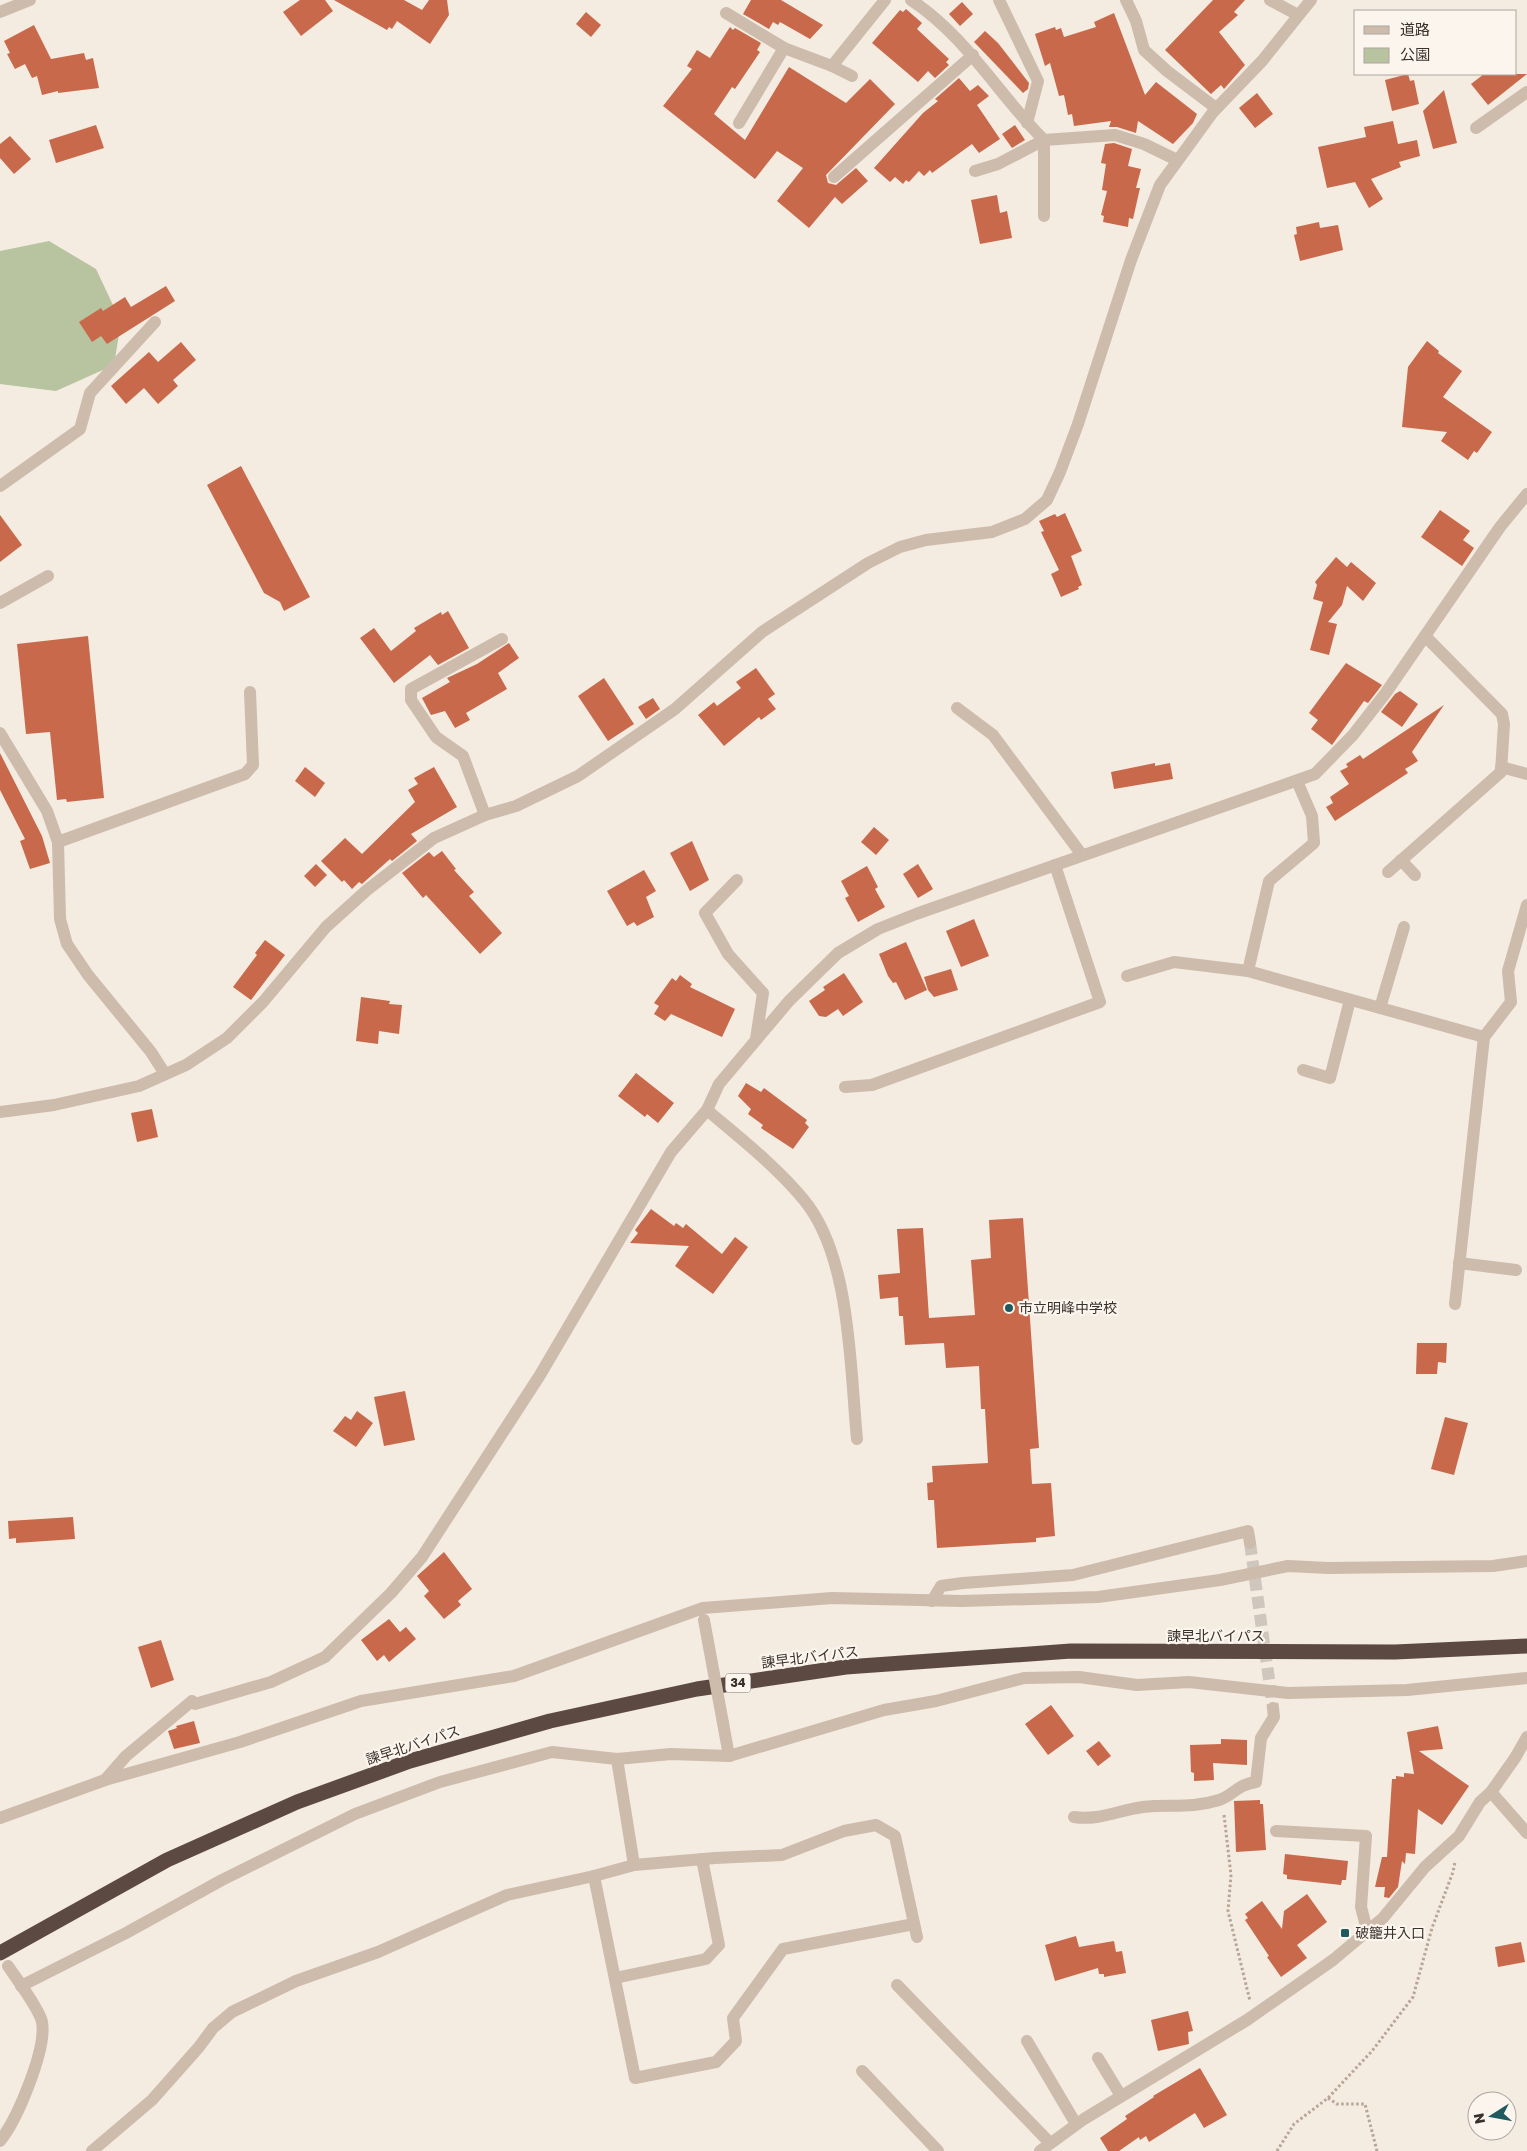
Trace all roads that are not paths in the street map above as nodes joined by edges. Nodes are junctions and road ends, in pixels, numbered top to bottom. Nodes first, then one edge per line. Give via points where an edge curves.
1 (30, 0) edge
2 (885, 0) edge
3 (911, 0) edge
4 (999, 0) edge
5 (1126, 0) edge
6 (1270, 0) edge
7 (1311, 0) edge
8 (0, 12) edge
9 (726, 13) dead end
10 (1298, 15) junction
11 (784, 48) junction
12 (973, 55) junction
13 (832, 66) junction
14 (852, 76) dead end
15 (1527, 92) edge
16 (1216, 108) junction
17 (739, 123) dead end
18 (1028, 123) junction
19 (1476, 128) dead end
20 (1044, 140) junction
21 (1177, 160) junction
22 (976, 171) dead end
23 (834, 177) dead end
24 (1044, 216) dead end
25 (155, 322) dead end
26 (0, 486) edge
27 (1527, 494) edge
28 (48, 576) dead end
29 (0, 603) edge
30 (1425, 636) junction
31 (502, 639) dead end
32 (250, 692) dead end
33 (957, 708) dead end
34 (0, 733) edge
35 (1501, 767) junction
36 (1527, 774) edge
37 (1297, 781) junction
38 (485, 815) junction
39 (58, 842) junction
40 (1082, 855) junction
41 (1402, 860) junction
42 (1055, 865) junction
43 (1388, 872) dead end
44 (1415, 875) dead end
45 (737, 880) dead end
46 (1527, 905) edge
47 (1404, 927) dead end
48 (1248, 971) junction
49 (1127, 976) dead end
50 (1350, 1000) junction
51 (1380, 1008) junction
52 (1484, 1037) junction
53 (756, 1039) junction
54 (1303, 1070) dead end
55 (165, 1074) junction
56 (845, 1087) dead end
57 (707, 1110) junction
58 (0, 1112) edge
59 (1459, 1263) junction
60 (1516, 1270) dead end
61 (1455, 1304) dead end
62 (856, 1439) dead end
63 (1250, 1543) dead end
64 (1527, 1562) edge
65 (932, 1600) junction
66 (703, 1614) junction
67 (1527, 1646) edge
68 (1527, 1678) edge
69 (1273, 1708) tunnel mouth
70 (1527, 1737) edge
71 (729, 1756) junction
72 (617, 1759) junction
73 (104, 1780) junction
74 (1491, 1792) junction
75 (1074, 1817) dead end
76 (0, 1818) edge
77 (1276, 1831) dead end
78 (1527, 1834) edge
79 (702, 1859) junction
80 (634, 1865) junction
81 (594, 1876) junction
82 (914, 1924) junction
83 (1367, 1930) junction
84 (917, 1937) dead end
85 (4, 1959) edge
86 (615, 1978) junction
87 (21, 1986) junction
88 (897, 1986) dead end
89 (1027, 2041) dead end
90 (1098, 2058) dead end
91 (862, 2071) dead end
92 (1121, 2096) junction
93 (1076, 2124) junction
94 (0, 2141) edge
95 (1045, 2147) edge
96 (92, 2151) edge
97 (938, 2151) edge

1 - 8 street
2 - 13 street
3 - 12 street
4 - 18 street via 1038,81
5 - 16 street via 1144,50
6 - 10 street
7 - 10 street
9 - 11 street
10 - 16 street via 1262,61
11 - 13 street
11 - 17 street
12 - 18 street
12 - 23 street
13 - 14 street
15 - 19 street
16 - 21 street
18 - 20 street
20 - 21 street via 1115,135
20 - 22 street via 998,164
20 - 24 street
21 - 38 street via 1149,209 1078,424 1047,500 1025,519 992,532 926,540 900,547 868,563 762,632 675,709 578,776 516,806
25 - 26 street via 90,393 80,428
27 - 30 street via 1500,527
28 - 29 street
30 - 35 street via 1502,714
30 - 37 street via 1353,735 1315,774
31 - 38 street via 411,689 411,700 436,737 463,756
32 - 39 street via 253,765 245,774
33 - 40 street via 993,735
34 - 39 street via 47,811
35 - 36 street
35 - 41 street via 1501,772
37 - 40 street
37 - 48 street via 1312,816 1314,843 1269,881
38 - 55 street via 434,838 402,861 326,927 228,1038 186,1066
39 - 55 street via 60,920 67,944
40 - 42 street
41 - 43 street
41 - 44 street
42 - 53 street via 878,929 838,953
42 - 56 street via 1100,1002 872,1085
45 - 53 street via 705,913 728,954 763,992
46 - 52 street via 1508,971 1511,1002
47 - 51 street
48 - 49 street via 1174,962
48 - 50 street
50 - 51 street
50 - 54 street via 1330,1078
51 - 52 street
52 - 59 street
53 - 57 street via 719,1084
55 - 58 street via 139,1086 54,1105
57 - 62 street via 777,1171 806,1202 830,1245 841,1280
57 - 73 street via 671,1152 540,1376 422,1557 391,1593 325,1657 271,1682 196,1704 192,1701 126,1756
59 - 60 street
59 - 61 street
63 - 65 street via 1248,1532 1072,1575 941,1586
64 - 65 street via 1493,1566 1288,1566 1220,1580 1098,1597
65 - 66 street via 832,1598
66 - 71 street, bridge
66 - 73 street via 514,1676 361,1701 240,1742
67 - 85 highway, 諫早北バイパス / 34 via 1395,1652 1072,1651 846,1667 697,1689 550,1721 429,1755 298,1802 167,1860
68 - 71 street via 1407,1690 1288,1693 1189,1682 1137,1685 1079,1677 1024,1678 936,1701 884,1710
69 - 75 street via 1274,1717 1261,1738 1256,1782 1242,1784 1222,1799 1187,1807 1143,1807 1087,1819
70 - 74 street
71 - 72 street via 671,1754
72 - 80 street
72 - 87 street via 552,1752 440,1782 355,1814
73 - 76 street
74 - 78 street
74 - 83 street via 1480,1802 1459,1836 1425,1867 1383,1918
77 - 83 street via 1366,1836 1361,1907
79 - 80 street
79 - 82 street via 782,1855 844,1830 876,1825 895,1836
79 - 86 street via 719,1945 706,1959
80 - 81 street
81 - 86 street
81 - 96 street via 507,1896 378,1952 296,1981 232,2012 213,2028 152,2100
82 - 84 street
82 - 86 street via 783,1949 732,2018 736,2041 716,2062 635,2078
83 - 92 street via 1333,1960 1254,2016
85 - 87 street
87 - 94 street via 42,2021 41,2046 30,2081
88 - 95 street
89 - 93 street
90 - 92 street
91 - 97 street
92 - 93 street
93 - 95 street

